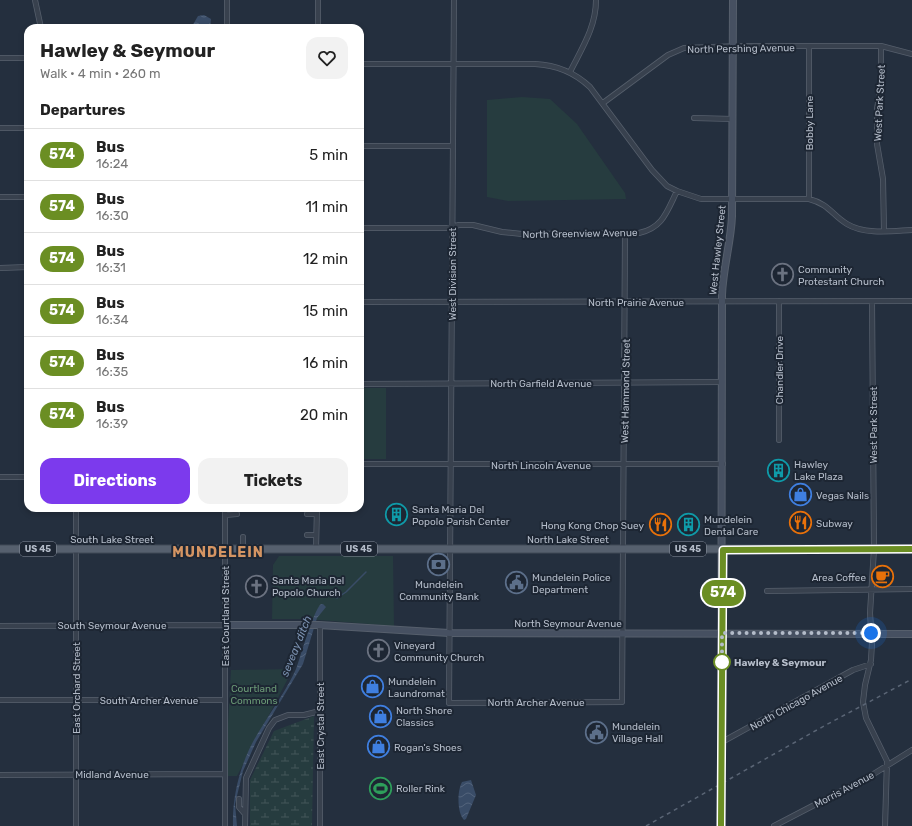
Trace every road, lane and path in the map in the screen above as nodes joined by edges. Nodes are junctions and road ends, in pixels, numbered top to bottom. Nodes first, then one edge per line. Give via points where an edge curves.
1 (35, 0) edge
2 (227, 0) edge
3 (318, 0) edge
4 (454, 0) edge
5 (596, 0) edge
6 (733, 0) edge
7 (40, 24) edge
8 (227, 24) edge
9 (318, 24) edge
10 (810, 46) junction
11 (881, 46) junction
12 (733, 47) junction
13 (912, 54) edge
14 (0, 58) edge
15 (24, 58) edge
16 (364, 64) edge
17 (454, 64) junction
18 (570, 72) junction
19 (603, 103) junction
20 (694, 118) dead end
21 (733, 119) junction
22 (0, 128) edge
23 (24, 128) edge
24 (364, 146) edge
25 (453, 146) junction
26 (677, 191) junction
27 (0, 198) edge
28 (24, 198) edge
29 (809, 199) junction
30 (733, 200) junction
31 (453, 226) junction
32 (364, 228) edge
33 (884, 230) junction
34 (912, 230) edge
35 (625, 233) junction
36 (24, 267) edge
37 (0, 268) edge
38 (722, 301) junction
39 (872, 301) junction
40 (912, 301) edge
41 (364, 302) edge
42 (452, 302) junction
43 (626, 302) junction
44 (778, 302) junction
45 (722, 382) junction
46 (625, 383) junction
47 (364, 384) edge
48 (451, 384) junction
49 (779, 440) dead end
50 (364, 464) edge
51 (624, 464) junction
52 (723, 464) junction
53 (451, 465) junction
54 (0, 477) edge
55 (24, 477) edge
56 (76, 512) edge
57 (237, 514) dead end
58 (307, 514) dead end
59 (317, 514) joint
60 (225, 515) joint
61 (307, 534) dead end
62 (316, 534) junction
63 (243, 537) dead end
64 (0, 549) edge
65 (76, 549) junction
66 (316, 549) junction
67 (449, 549) junction
68 (623, 549) junction
69 (874, 549) junction
70 (912, 549) edge
71 (225, 550) junction
72 (243, 550) junction
73 (723, 550) junction
74 (871, 589) junction
75 (912, 589) edge
76 (767, 591) dead end
77 (76, 625) junction
78 (225, 625) junction
79 (319, 625) junction
80 (0, 626) edge
81 (449, 633) junction
82 (622, 633) junction
83 (722, 633) junction
84 (871, 633) junction
85 (912, 634) edge
86 (871, 664) junction
87 (0, 700) edge
88 (76, 700) junction
89 (225, 700) junction
90 (622, 702) joint
91 (449, 703) joint
92 (320, 711) junction
93 (722, 742) junction
94 (912, 750) edge
95 (886, 766) junction
96 (76, 774) junction
97 (225, 774) junction
98 (0, 775) edge
99 (238, 799) dead end
100 (245, 814) junction
101 (76, 826) edge
102 (225, 826) edge
103 (245, 826) edge
104 (320, 826) edge
105 (721, 826) edge
106 (774, 826) edge
107 (885, 826) edge

1 - 7 street
2 - 8 street
3 - 9 street
4 - 17 street, West Division Street
5 - 18 street via 592,28
6 - 12 street, West Hawley Street
10 - 11 street, North Pershing Avenue
10 - 12 street, North Pershing Avenue
10 - 29 street, Bobby Lane
11 - 13 street, North Pershing Avenue
11 - 33 street, West Park Street via 877,144 883,178
12 - 19 street, North Pershing Avenue via 684,48 668,55
12 - 21 street, West Hawley Street
14 - 15 street
16 - 17 street
17 - 18 street via 546,64
17 - 25 street, West Division Street
18 - 19 street via 590,86
19 - 26 street via 652,170 667,186
20 - 21 street
21 - 30 street, West Hawley Street
22 - 23 street
24 - 25 street
25 - 31 street, West Division Street
26 - 30 street via 701,199
26 - 35 street, North Greenview Avenue via 656,227 644,232
27 - 28 street
29 - 30 street
29 - 33 street via 825,205 852,227
30 - 38 street, West Hawley Street via 732,227 724,264
31 - 32 street, North Greenview Avenue
31 - 35 street, North Greenview Avenue via 473,225 522,234
31 - 42 street, West Division Street
33 - 34 street
35 - 43 street, West Hammond Street
36 - 37 street
38 - 43 street, North Prairie Avenue
38 - 44 street, North Prairie Avenue
38 - 45 street, West Hawley Street
39 - 40 street, North Prairie Avenue
39 - 44 street, North Prairie Avenue
39 - 69 street, West Park Street
41 - 42 street, North Prairie Avenue
42 - 43 street, North Prairie Avenue
42 - 48 street, West Division Street
43 - 46 street, West Hammond Street
44 - 49 street, Chandler Drive
45 - 46 street, North Garfield Avenue
45 - 52 street, West Hawley Street
46 - 48 street, North Garfield Avenue
46 - 51 street, West Hammond Street
47 - 48 street, North Garfield Avenue
48 - 53 street, West Division Street
50 - 53 street, North Lincoln Avenue
51 - 52 street, North Lincoln Avenue
51 - 53 street, North Lincoln Avenue
51 - 68 street, West Hammond Street
52 - 73 street, West Hawley Street
53 - 67 street, West Division Street
54 - 55 street
56 - 65 street, East Orchard Street
57 - 60 street
58 - 59 street
59 - 62 street
60 - 71 street, East Courtland Street
61 - 62 street
62 - 66 street
63 - 72 street
64 - 65 main road, South Lake Street / US 45
65 - 71 main road, South Lake Street / US 45
65 - 77 street, East Orchard Street
66 - 67 main road, North Lake Street / US 45
66 - 72 main road, North Lake Street / US 45
67 - 68 main road, North Lake Street / US 45
67 - 81 street, West Division Street
68 - 73 main road, North Lake Street / US 45
68 - 82 street, West Hammond Street
69 - 70 main road, North Lake Street / US 45
69 - 73 main road, North Lake Street / US 45
69 - 74 street, West Park Street
71 - 72 main road, North Lake Street / US 45
71 - 78 street, East Courtland Street
73 - 83 street, West Hawley Street
74 - 75 street
74 - 76 street
74 - 84 street, West Park Street
77 - 78 street, South Seymour Avenue
77 - 80 street, South Seymour Avenue
77 - 88 street, East Orchard Street
78 - 79 street, North Seymour Avenue
78 - 89 street, East Courtland Street
79 - 81 street, North Seymour Avenue
79 - 92 street, East Crystal Street
81 - 82 street, North Seymour Avenue
81 - 91 street, West Division Street
82 - 83 street, North Seymour Avenue
82 - 90 street, West Hammond Street
83 - 84 street, North Seymour Avenue
83 - 93 street, West Hawley Street
84 - 85 street, North Seymour Avenue
84 - 86 street, West Park Street
86 - 93 street, North Chicago Avenue via 853,670
86 - 95 street, West Park Street via 863,702 866,718 885,756
87 - 88 street, South Archer Avenue
88 - 89 street, South Archer Avenue
88 - 96 street, East Orchard Street
89 - 97 street, East Courtland Street
90 - 91 street, North Archer Avenue
92 - 100 street via 288,715 275,720 269,728 246,778
92 - 104 street, East Crystal Street
93 - 105 street, West Hawley Street
94 - 95 street, Morris Avenue
95 - 106 street, Morris Avenue
95 - 107 street, West Park Street
96 - 97 street, Midland Avenue
96 - 98 street, Midland Avenue
96 - 101 street, East Orchard Street
97 - 102 street, East Courtland Street
99 - 100 street via 239,807
100 - 103 street

